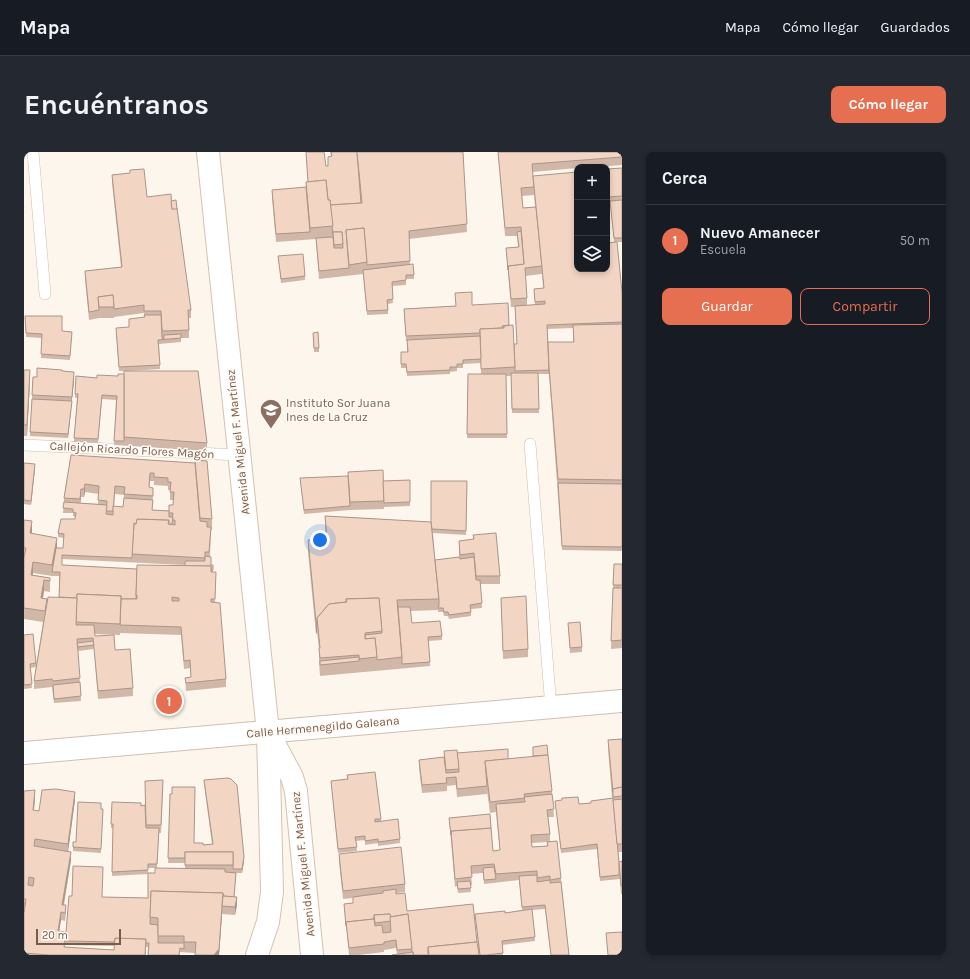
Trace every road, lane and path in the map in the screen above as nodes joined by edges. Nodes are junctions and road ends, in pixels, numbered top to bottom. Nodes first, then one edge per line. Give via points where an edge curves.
1 (33, 152) edge
2 (208, 152) edge
3 (45, 294) dead end
4 (530, 444) dead end
5 (24, 445) edge
6 (239, 455) junction
7 (622, 702) edge
8 (551, 708) junction
9 (268, 732) junction
10 (24, 753) edge
11 (257, 955) edge
12 (312, 955) edge

1 - 3 lane
2 - 6 main road, Avenida Miguel F. Martínez
4 - 8 lane
5 - 6 lane, Callejón Ricardo Flores Magón
6 - 9 main road, Avenida Miguel F. Martínez
7 - 8 main road, Calle Hermenegildo Galeana
8 - 9 main road, Calle Hermenegildo Galeana
9 - 10 main road, Calle Hermenegildo Galeana
9 - 11 main road, Avenida Miguel F. Martínez via 272,892 268,922
9 - 12 main road, Avenida Miguel F. Martínez via 292,777 296,791

